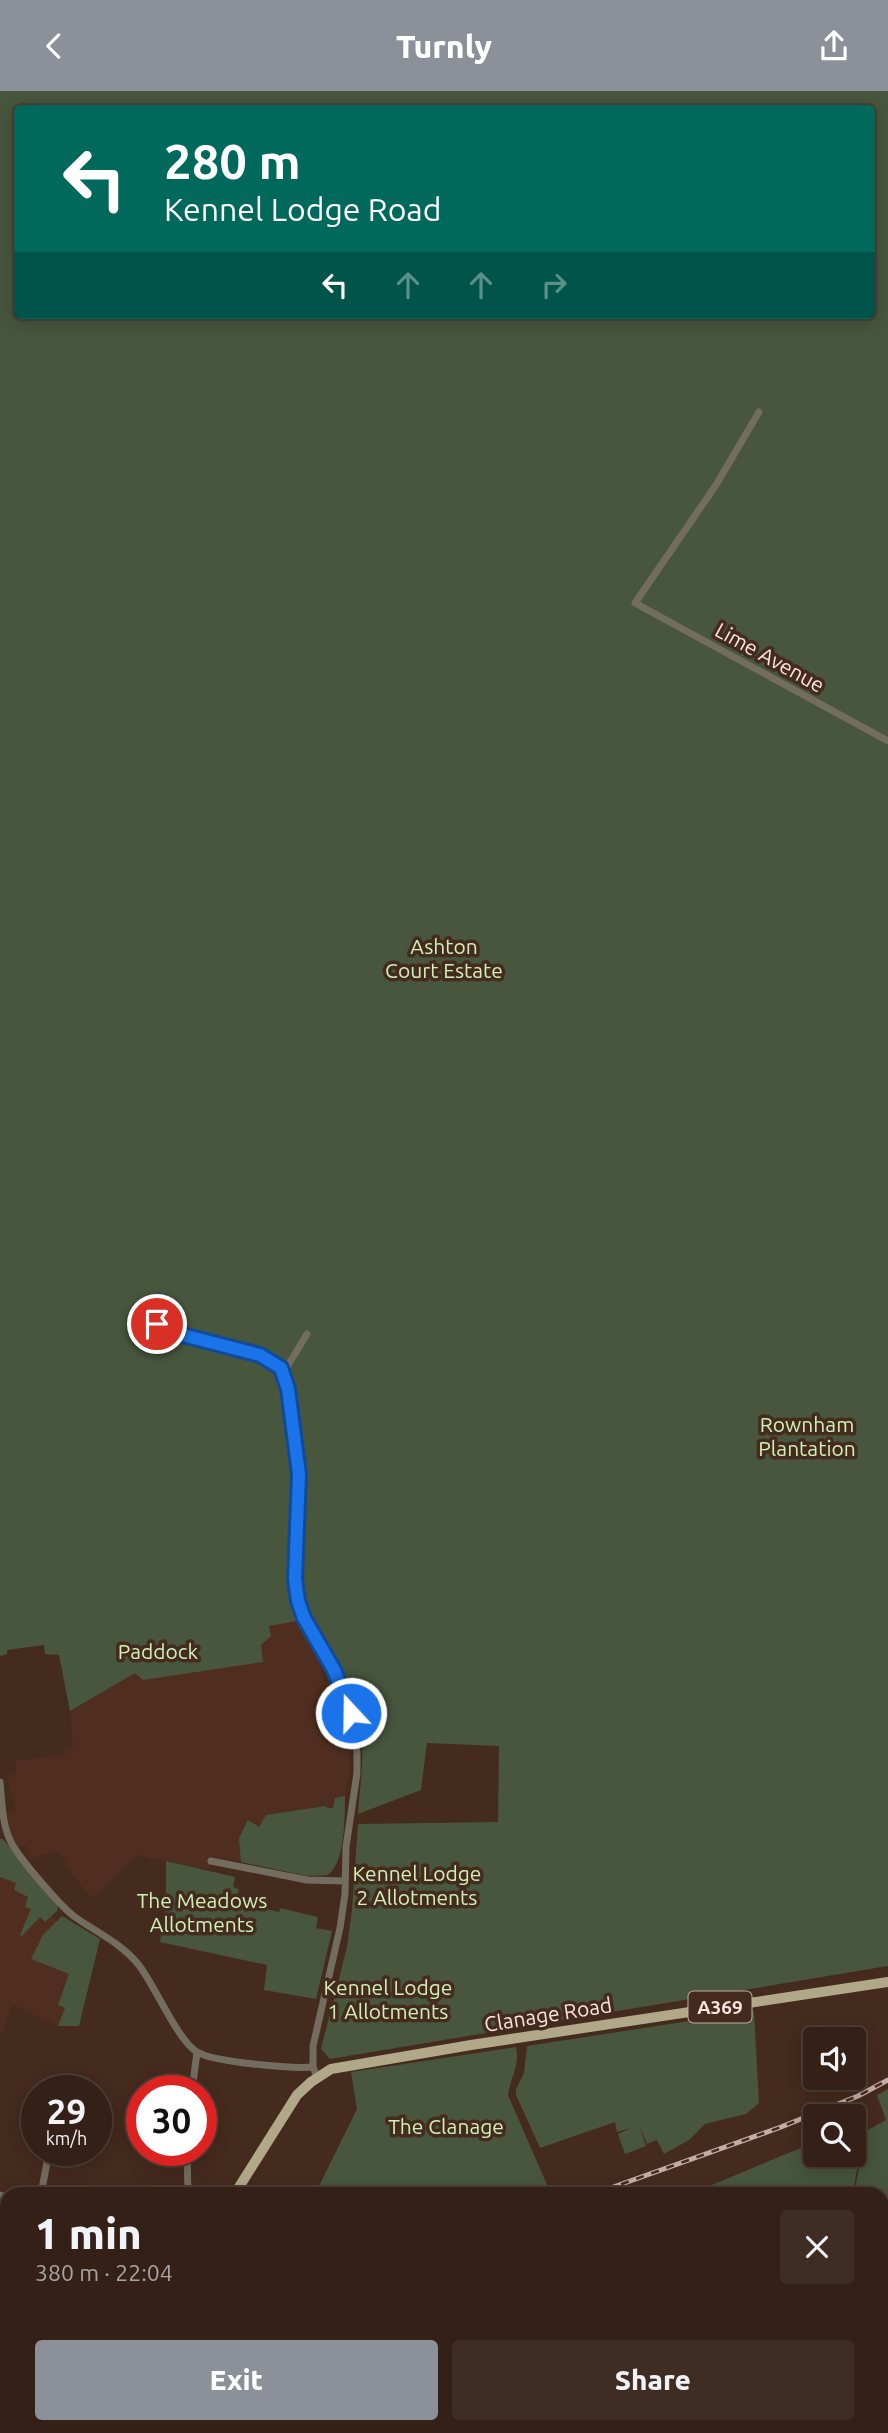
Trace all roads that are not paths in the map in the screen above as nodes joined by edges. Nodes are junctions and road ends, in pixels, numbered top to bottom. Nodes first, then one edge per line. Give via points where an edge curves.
1 (759, 412) dead end
2 (888, 741) edge
3 (157, 1324) dead end
4 (307, 1335) dead end
5 (286, 1377) junction
6 (0, 1782) edge
7 (211, 1861) dead end
8 (345, 1881) junction
9 (888, 1982) edge
10 (197, 2052) junction
11 (315, 2072) junction
12 (194, 2075) edge
13 (46, 2166) edge
14 (187, 2166) edge
15 (42, 2187) edge
16 (188, 2187) edge
17 (239, 2187) edge

1 - 2 street, Lime Avenue via 716,485 635,603
3 - 5 street via 167,1331 260,1355 281,1368
4 - 5 street via 287,1367
5 - 8 street via 299,1474 298,1601 344,1691 355,1738 357,1773
6 - 10 street via 7,1832 14,1847 65,1909 135,1960
7 - 8 street via 307,1880
8 - 11 street via 339,1939 313,2046
9 - 11 main road, Clanage Road / A369
10 - 11 street
10 - 12 street
11 - 17 main road, Clanage Road / A369
13 - 15 street
14 - 16 street

